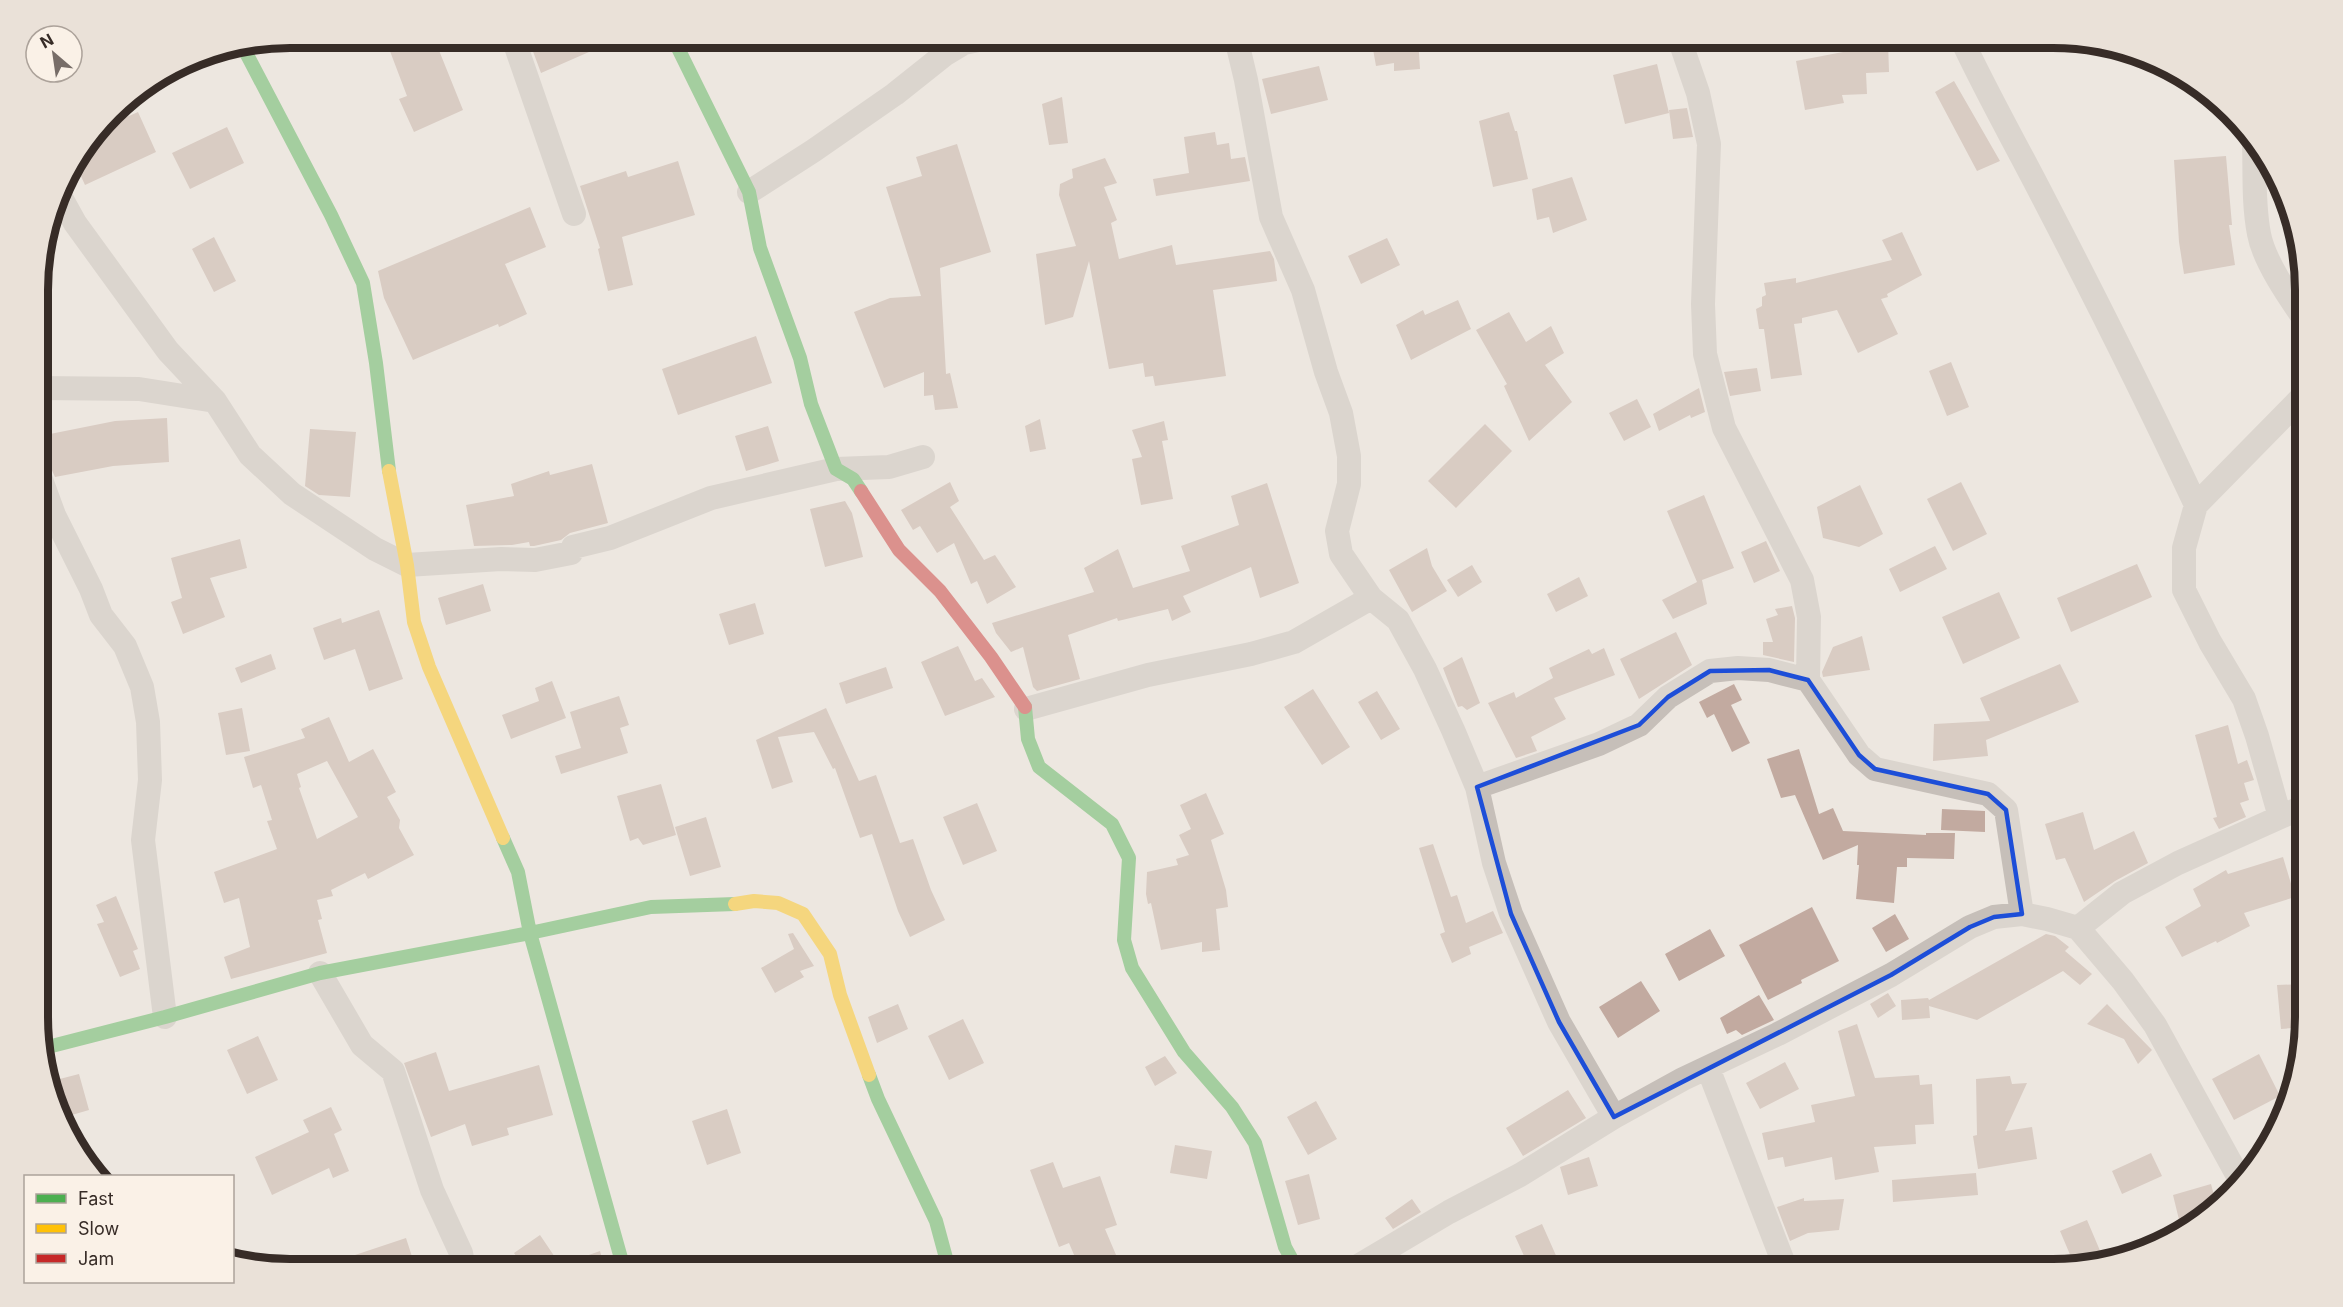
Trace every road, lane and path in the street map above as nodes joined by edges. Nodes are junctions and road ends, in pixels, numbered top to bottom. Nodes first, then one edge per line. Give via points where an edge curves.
1 (516, 48) edge
2 (678, 48) edge
3 (956, 48) edge
4 (1238, 48) edge
5 (1682, 48) edge
6 (1966, 48) edge
7 (246, 52) edge
8 (2254, 156) edge
9 (749, 192) junction
10 (64, 203) edge
11 (574, 214) dead end
12 (2295, 304) edge
13 (48, 388) edge
14 (215, 401) junction
15 (2295, 404) edge
16 (923, 457) dead end
17 (836, 469) junction
18 (48, 499) edge
19 (2196, 505) junction
20 (407, 565) junction
21 (1371, 597) junction
22 (1808, 680) junction
23 (1026, 709) junction
24 (1477, 787) junction
25 (2295, 811) edge
26 (2280, 818) junction
27 (2022, 914) junction
28 (2078, 928) junction
29 (530, 933) junction
30 (320, 973) junction
31 (165, 1017) junction
32 (50, 1046) edge
33 (1708, 1068) junction
34 (1614, 1117) junction
35 (2237, 1174) edge
36 (462, 1259) edge
37 (621, 1259) edge
38 (946, 1259) edge
39 (1292, 1259) edge
40 (1370, 1259) edge
41 (1782, 1259) edge

1 - 11 street
2 - 9 street
3 - 9 street via 896,94
4 - 21 street via 1271,217 1303,290 1341,413 1349,456 1349,484 1337,531 1341,554
5 - 22 street via 1709,144 1703,304 1707,363 1724,428 1802,580 1809,617
6 - 19 street via 2138,381
7 - 20 street via 363,283 386,458
8 - 12 street via 2259,237
9 - 17 street via 760,248
10 - 14 street via 168,351
13 - 14 street via 139,389
14 - 20 street via 250,455 292,494 375,549
15 - 19 street
16 - 17 street via 889,467
17 - 20 street via 711,498 610,538 573,547 570,554 535,560
17 - 23 street via 853,478 899,550 940,591
18 - 31 street via 101,615 125,646 142,687 150,780 143,840
19 - 26 street via 2184,548 2184,590 2244,699
20 - 29 street via 414,622 433,677 518,872
21 - 23 street via 1294,642 1148,675
21 - 24 street via 1398,620 1425,669
22 - 24 street via 1769,670 1710,671 1668,697 1639,724 1599,744
22 - 27 street via 1859,755 1875,769 1988,794 2006,810
23 - 39 street via 1028,739 1039,766 1117,832 1129,858 1124,940 1132,968 1184,1052 1232,1107 1255,1143
24 - 34 street via 1494,863 1511,914 1559,1022
25 - 26 street
26 - 28 street via 2178,863 2122,893
27 - 28 street
27 - 33 street via 1994,917 1970,927 1892,975
28 - 35 street via 2155,1025
29 - 30 street
29 - 37 street
29 - 38 street via 651,907 722,906 754,901 778,903 803,914 830,954 840,995 878,1099 936,1221
30 - 31 street
30 - 36 street via 362,1045 393,1071 432,1190
31 - 32 street
33 - 34 street
33 - 41 street
34 - 40 street

